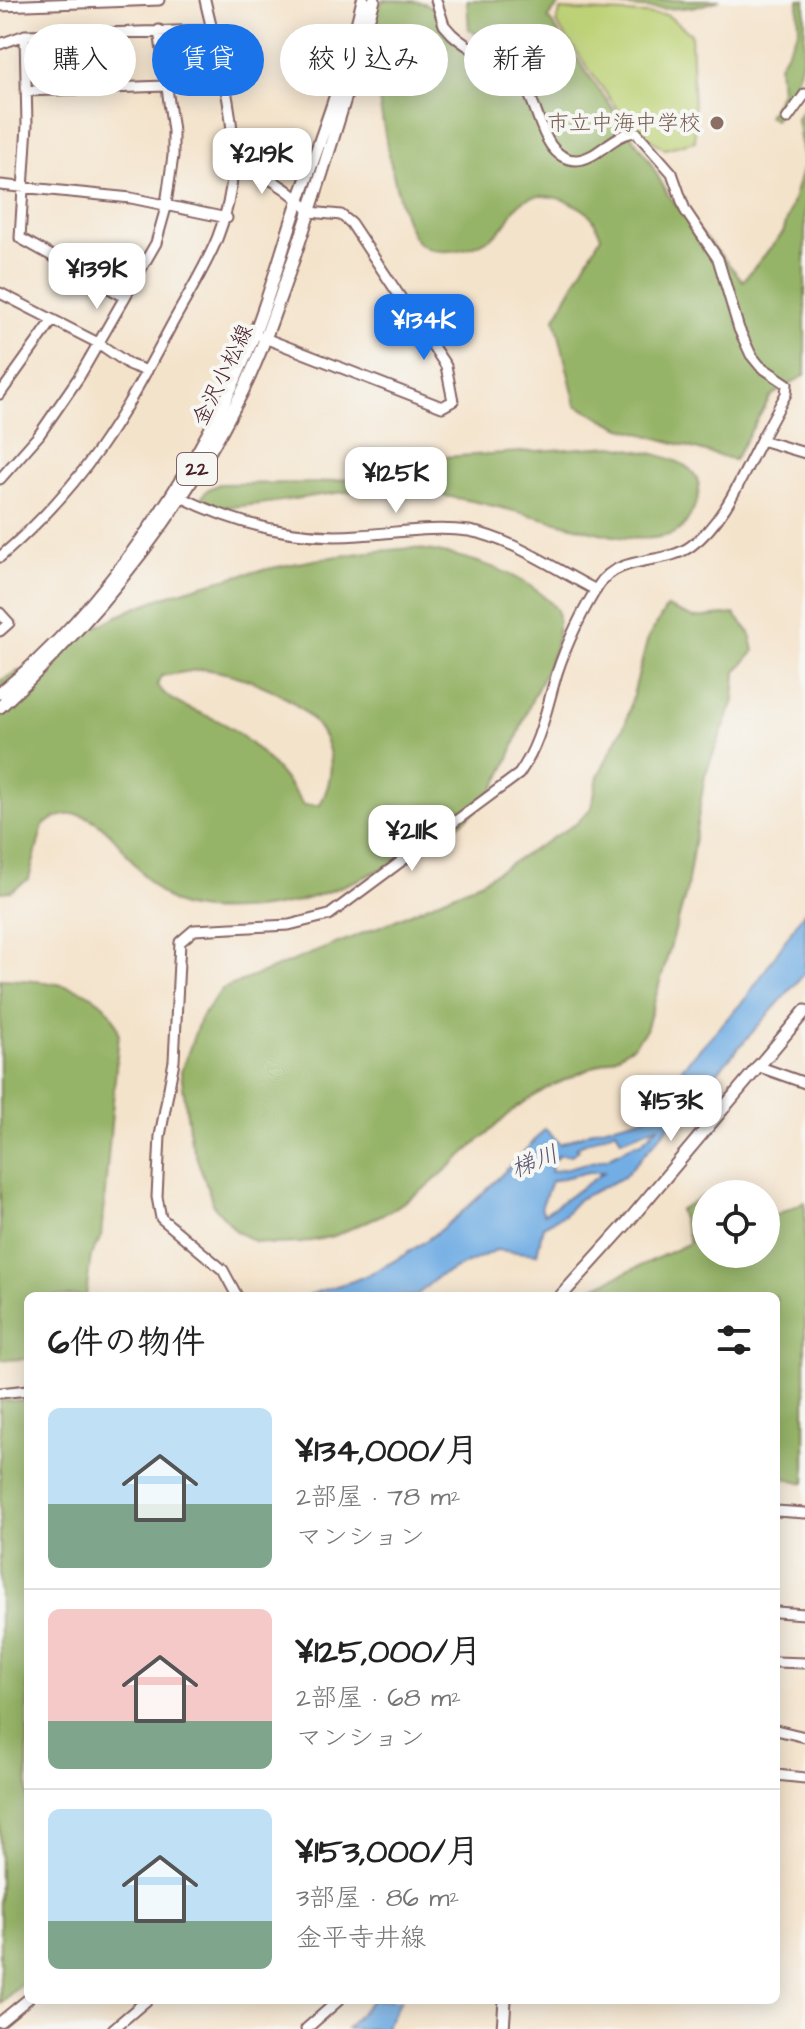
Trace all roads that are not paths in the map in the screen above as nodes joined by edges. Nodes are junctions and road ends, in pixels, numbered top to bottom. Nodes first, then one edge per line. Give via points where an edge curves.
1 (159, 0) edge
2 (205, 0) edge
3 (363, 0) edge
4 (374, 0) edge
5 (436, 0) edge
6 (13, 3) edge
7 (0, 6) edge
8 (211, 24) edge
9 (24, 35) edge
10 (0, 44) edge
11 (805, 94) edge
12 (26, 96) edge
13 (168, 96) edge
14 (226, 96) edge
15 (787, 119) dead end
16 (233, 167) junction
17 (0, 185) edge
18 (22, 187) junction
19 (300, 199) junction
20 (167, 204) junction
21 (310, 212) junction
22 (227, 218) junction
23 (1, 295) edge
24 (125, 297) junction
25 (53, 320) junction
26 (260, 336) junction
27 (98, 343) junction
28 (147, 371) junction
29 (0, 394) edge
30 (761, 440) junction
31 (805, 453) edge
32 (2, 473) edge
33 (177, 495) junction
34 (2, 552) edge
35 (596, 590) junction
36 (0, 613) edge
37 (0, 631) edge
38 (0, 693) edge
39 (0, 707) edge
40 (805, 1011) edge
41 (757, 1066) junction
42 (805, 1083) edge
43 (235, 1292) edge
44 (565, 1292) edge
45 (24, 1390) edge
46 (0, 1393) edge
47 (780, 1511) edge
48 (805, 1513) edge
49 (780, 1612) edge
50 (805, 1614) edge
51 (780, 1662) edge
52 (805, 1663) edge
53 (780, 1731) edge
54 (805, 1737) edge
55 (780, 1775) edge
56 (805, 1778) edge
57 (24, 2002) edge
58 (142, 2004) edge
59 (334, 2004) edge
60 (505, 2004) edge
61 (0, 2022) edge
62 (113, 2029) edge
63 (306, 2029) edge
64 (503, 2029) edge

1 - 6 street
2 - 8 street
3 - 19 main road, 金沢小松線 / 22
4 - 21 main road, 金沢小松線 / 22
5 - 30 street via 452,34 521,82 560,153 582,159 626,132 636,132 672,173 681,201 723,269 751,355 787,384
6 - 7 street
9 - 10 street
11 - 15 street
12 - 18 street
13 - 20 street via 173,131
14 - 16 street
16 - 19 street via 245,168
16 - 22 street
17 - 18 street
18 - 20 street
18 - 24 street via 20,238
19 - 21 street
19 - 26 main road, 金沢小松線 / 22
20 - 22 street
20 - 24 street via 156,243
21 - 26 main road, 金沢小松線 / 22
21 - 26 street via 341,215 351,223 446,366 453,401 442,407
22 - 28 street via 206,267
23 - 25 street
24 - 27 street
25 - 27 street
25 - 29 street
26 - 33 main road, 金沢小松線 / 22
27 - 28 street
27 - 32 street via 39,435
28 - 34 street via 80,478 34,530
30 - 31 street
30 - 35 street via 718,519 692,546 667,559 622,566
33 - 35 street via 221,515 300,536 423,529 474,532 507,543
33 - 38 main road, 金沢小松線 / 22 via 60,636
33 - 39 main road, 金沢小松線 / 22 via 92,615
35 - 43 street via 559,668 536,751 519,774 329,915 289,925 194,930 180,942 174,1061 160,1136 157,1197 161,1218 223,1270
36 - 37 street via 9,623
40 - 41 main road
41 - 42 street
41 - 44 main road
45 - 46 street
47 - 48 street
49 - 50 street
51 - 52 street
53 - 54 street
55 - 56 street
57 - 61 street
58 - 62 street
59 - 63 street
60 - 64 main road

